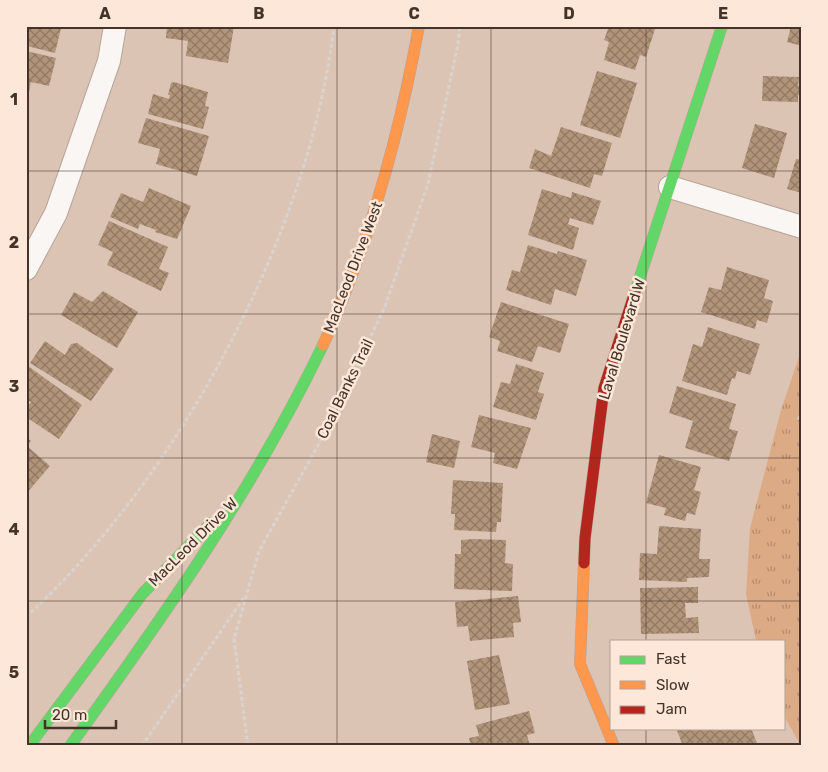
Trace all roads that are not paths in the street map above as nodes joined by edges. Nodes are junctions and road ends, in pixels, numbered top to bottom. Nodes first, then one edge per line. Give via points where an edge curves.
1 (115, 26) edge
2 (419, 26) edge
3 (722, 26) edge
4 (670, 187) junction
5 (802, 228) edge
6 (26, 269) edge
7 (244, 491) junction
8 (100, 705) junction
9 (56, 709) junction
10 (34, 720) dead end
11 (28, 746) edge
12 (70, 746) edge
13 (84, 746) edge
14 (614, 746) edge

1 - 6 street via 109,61 56,214
2 - 7 main road, MacLeod Drive West via 394,148 352,278 304,385
3 - 4 main road, Laval Boulevard W
4 - 5 street
4 - 14 main road, Laval Boulevard W via 604,388 585,538 580,664
7 - 8 main road, MacLeod Drive W via 183,589
7 - 9 main road, MacLeod Drive W via 143,593
8 - 12 main road, MacLeod Drive W
8 - 13 main road
9 - 10 main road
9 - 11 main road, MacLeod Drive W

